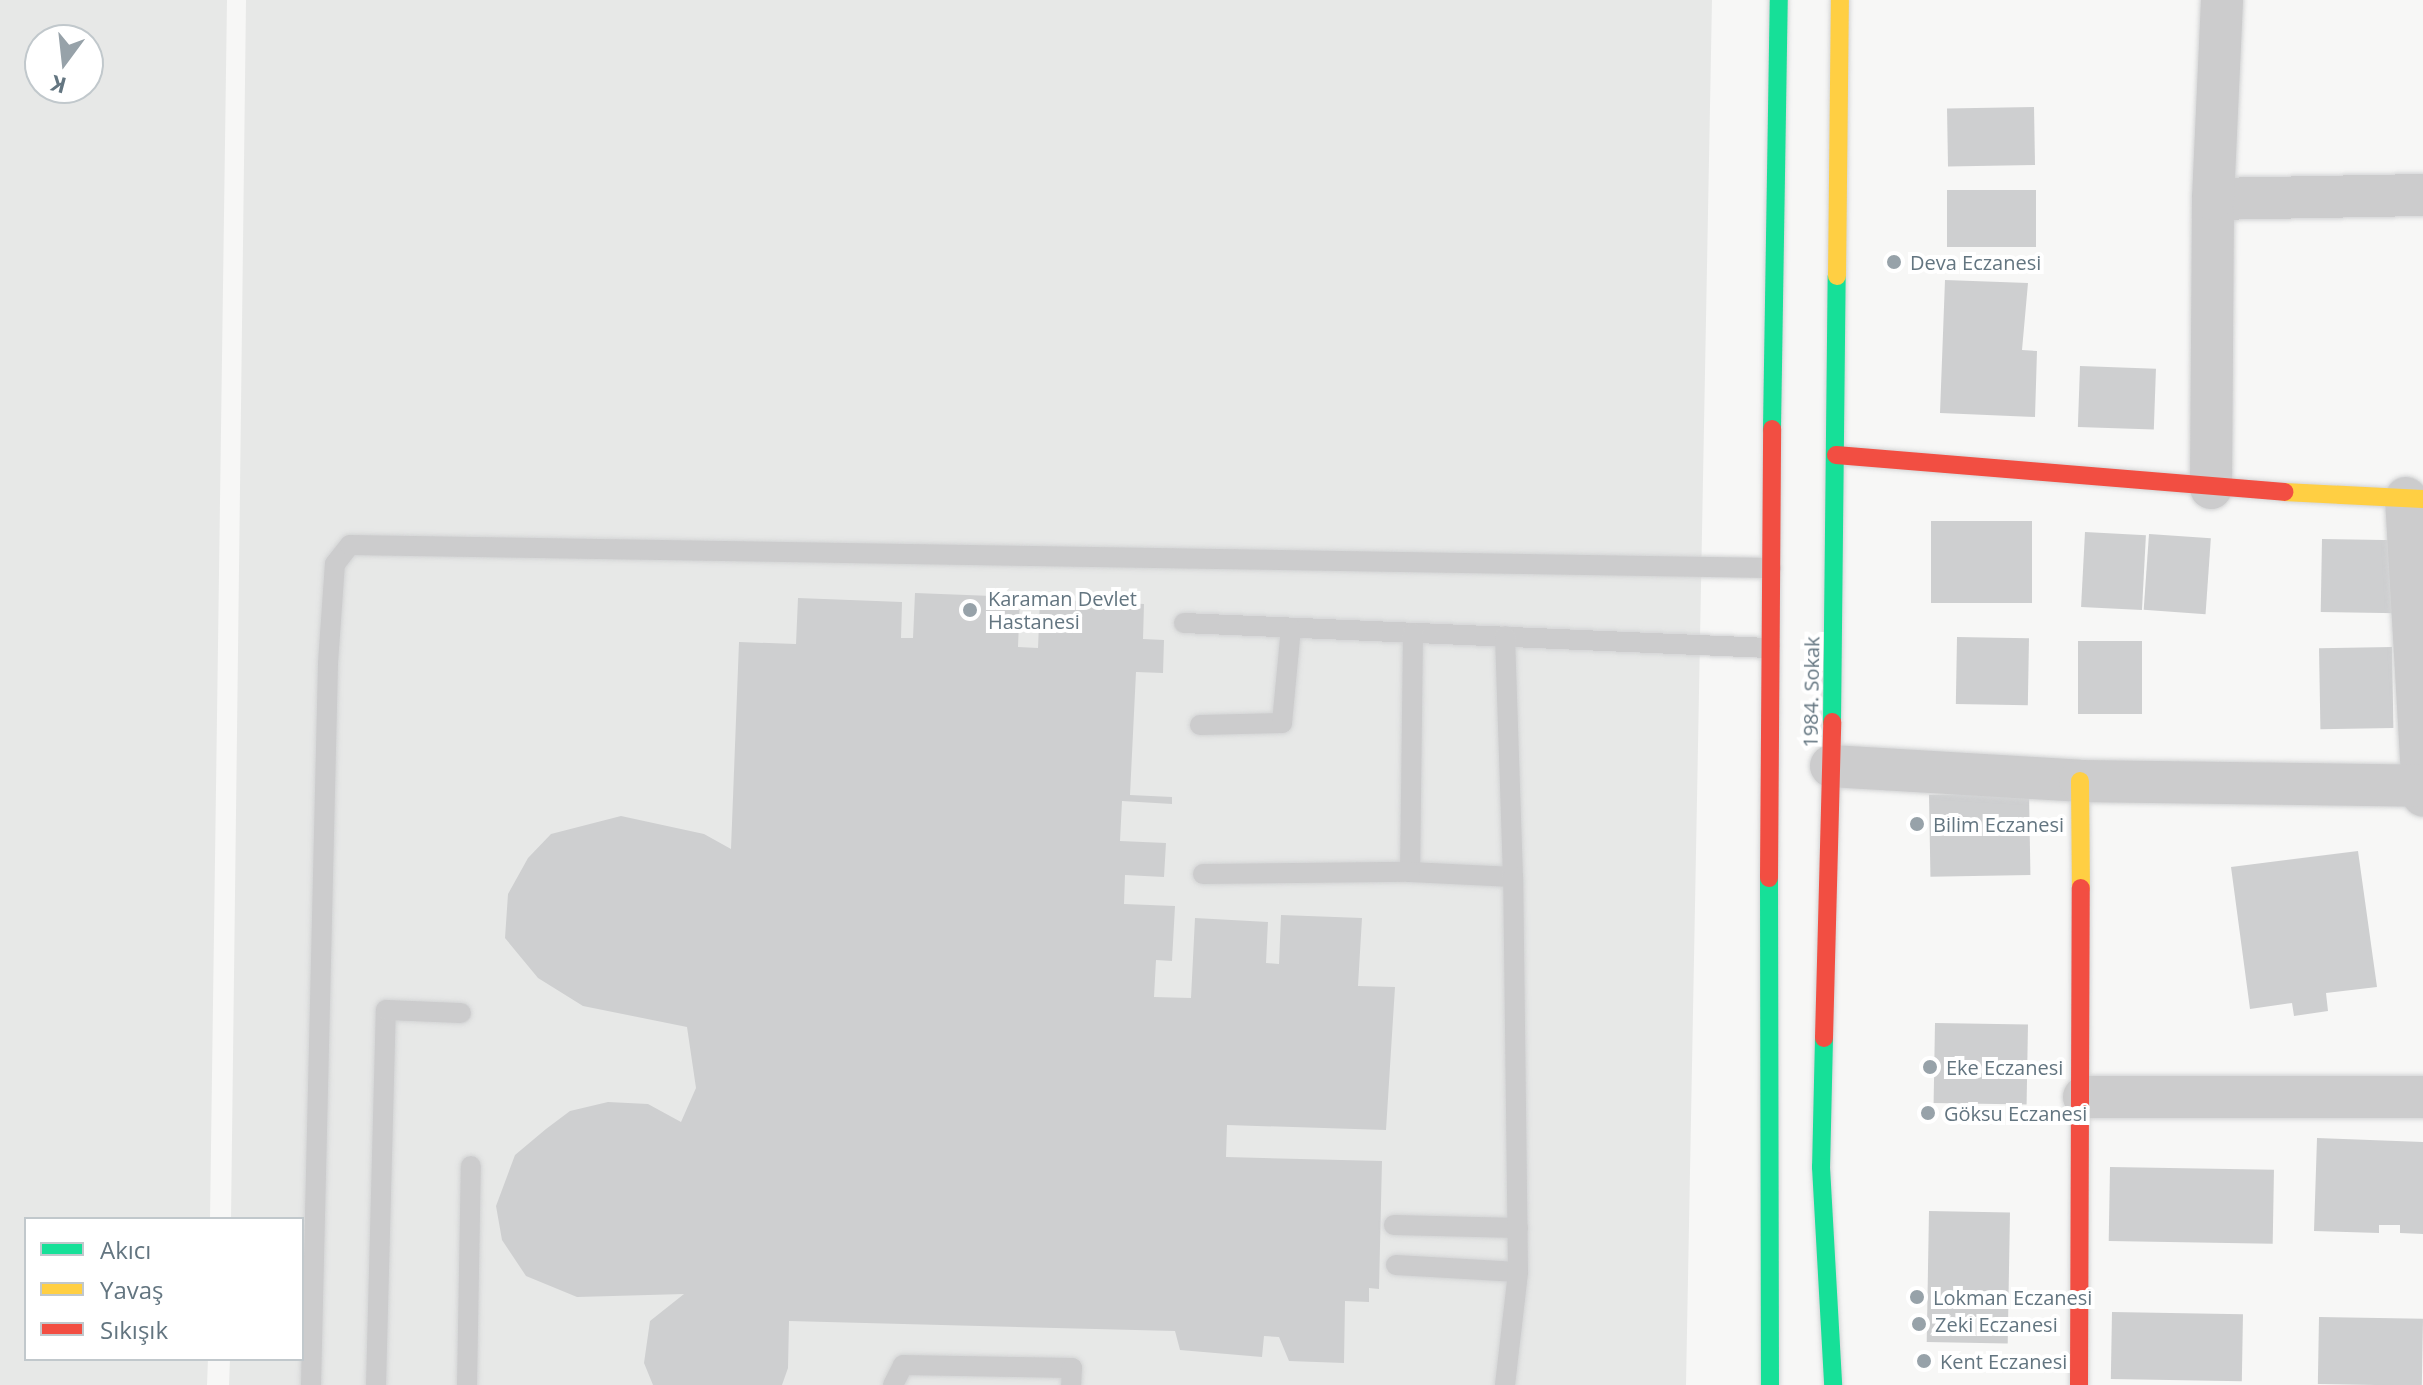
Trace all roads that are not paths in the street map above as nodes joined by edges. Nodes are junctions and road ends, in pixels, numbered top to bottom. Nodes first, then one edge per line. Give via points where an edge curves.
1 (1779, 0) edge
2 (1840, 0) edge
3 (2222, 0) edge
4 (2423, 195) edge
5 (2213, 199) junction
6 (1836, 455) junction
7 (2211, 488) junction
8 (2414, 499) edge
9 (1771, 568) junction
10 (1184, 623) dead end
11 (1291, 628) junction
12 (1413, 633) junction
13 (1505, 636) junction
14 (1769, 648) junction
15 (1200, 725) dead end
16 (1831, 766) junction
17 (2080, 781) junction
18 (2422, 786) edge
19 (2423, 796) edge
20 (1410, 872) junction
21 (1203, 874) dead end
22 (1513, 877) junction
23 (461, 1013) dead end
24 (2084, 1097) junction
25 (2423, 1097) edge
26 (471, 1166) dead end
27 (1394, 1225) dead end
28 (1518, 1228) junction
29 (1396, 1265) dead end
30 (1518, 1272) junction
31 (311, 1385) edge
32 (376, 1385) edge
33 (467, 1385) edge
34 (893, 1385) edge
35 (1071, 1385) edge
36 (1505, 1385) edge
37 (1770, 1385) edge
38 (1833, 1385) edge
39 (2079, 1385) edge

1 - 9 main road
2 - 6 main road, 1984. Sokak
3 - 5 street
4 - 5 street
5 - 7 street
6 - 7 main road
6 - 16 main road, 1984. Sokak
7 - 8 main road
8 - 18 street
9 - 14 main road
9 - 31 lane via 350,545 335,564 328,663
10 - 11 lane
11 - 12 lane
11 - 15 lane via 1282,723
12 - 13 lane
12 - 20 lane
13 - 14 lane
13 - 22 lane
14 - 37 main road
16 - 17 street
16 - 38 main road, 1984. Sokak via 1821,1167
17 - 18 street
17 - 24 main road
18 - 19 street
20 - 21 lane
20 - 22 lane
22 - 28 lane
23 - 32 lane via 386,1010
24 - 25 street
24 - 39 main road
26 - 33 lane
27 - 28 lane
28 - 30 lane
29 - 30 lane
30 - 36 lane
34 - 35 lane via 903,1365 1072,1368

